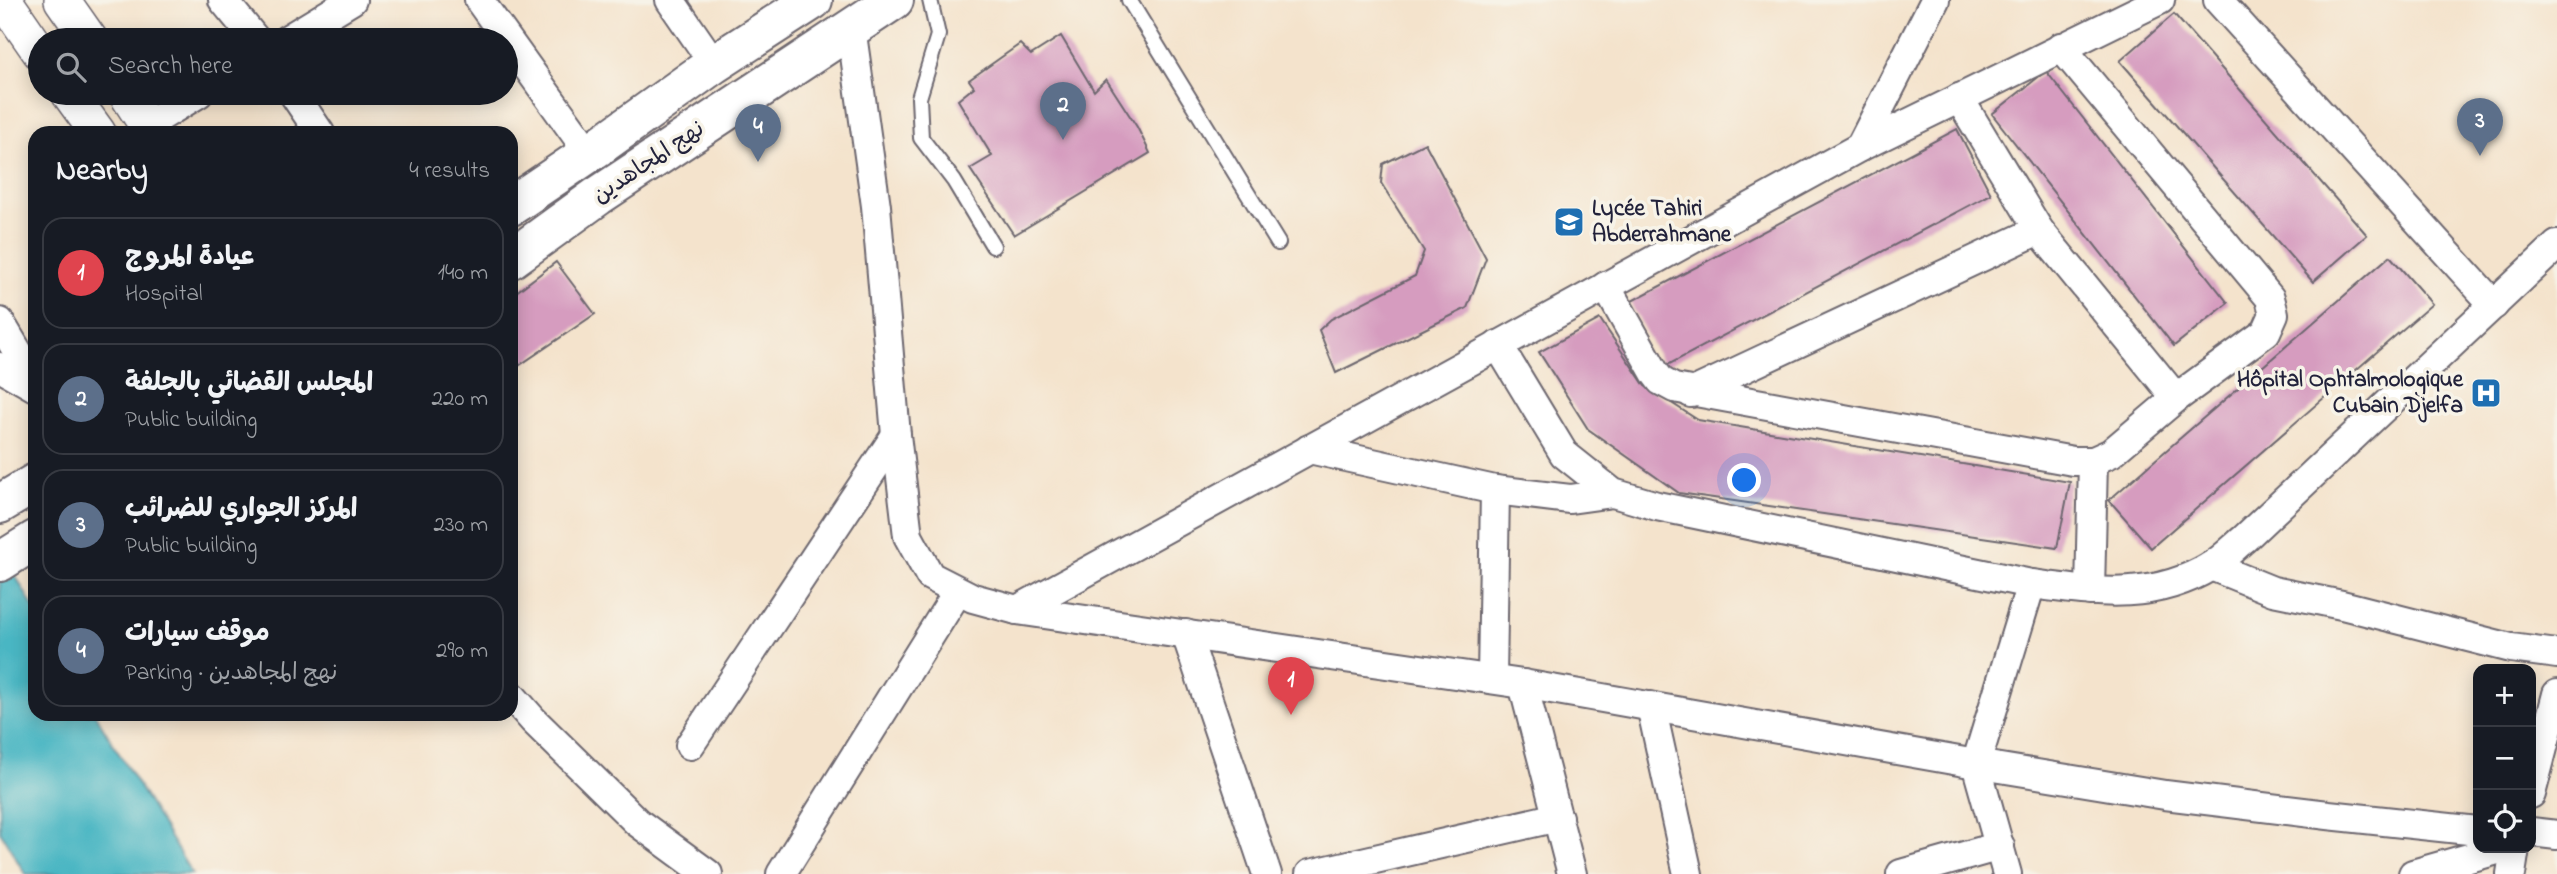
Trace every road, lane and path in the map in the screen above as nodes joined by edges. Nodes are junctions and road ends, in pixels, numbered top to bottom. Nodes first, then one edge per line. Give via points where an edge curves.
1 (4, 0) edge
2 (62, 0) edge
3 (352, 0) edge
4 (479, 0) edge
5 (670, 0) edge
6 (813, 0) edge
7 (894, 0) edge
8 (930, 0) edge
9 (1129, 0) edge
10 (1935, 0) edge
11 (2160, 0) edge
12 (2218, 0) edge
13 (329, 9) edge
14 (851, 27) junction
15 (82, 28) edge
16 (303, 28) edge
17 (499, 28) edge
18 (28, 35) edge
19 (2061, 47) junction
20 (518, 54) edge
21 (713, 64) junction
22 (1959, 98) junction
23 (78, 105) edge
24 (134, 105) edge
25 (183, 105) edge
26 (301, 105) edge
27 (93, 126) edge
28 (148, 126) edge
29 (154, 126) edge
30 (315, 126) edge
31 (1860, 148) junction
32 (589, 153) junction
33 (518, 201) edge
34 (2039, 230) junction
35 (1278, 243) dead end
36 (2557, 245) edge
37 (993, 246) dead end
38 (518, 254) edge
39 (1606, 286) junction
40 (2494, 305) junction
41 (0, 321) edge
42 (1499, 345) junction
43 (0, 367) edge
44 (28, 369) edge
45 (28, 383) edge
46 (1691, 393) junction
47 (2176, 398) junction
48 (896, 435) junction
49 (1308, 449) junction
50 (2094, 461) junction
51 (28, 487) edge
52 (1495, 490) junction
53 (1613, 493) junction
54 (0, 503) edge
55 (28, 544) edge
56 (0, 562) edge
57 (2211, 566) junction
58 (2031, 584) junction
59 (958, 591) junction
60 (2090, 591) junction
61 (1017, 610) junction
62 (1186, 634) junction
63 (2557, 654) edge
64 (1492, 680) junction
65 (1523, 684) junction
66 (2557, 694) edge
67 (518, 703) edge
68 (1651, 706) junction
69 (690, 745) dead end
70 (1976, 764) junction
71 (2532, 790) edge
72 (1558, 817) junction
73 (2473, 830) edge
74 (2536, 833) edge
75 (2557, 835) edge
76 (2000, 846) junction
77 (2486, 853) edge
78 (2514, 853) edge
79 (708, 874) edge
80 (781, 874) edge
81 (1267, 874) edge
82 (1310, 874) edge
83 (1572, 874) edge
84 (1688, 874) edge
85 (1901, 874) edge
86 (2007, 874) edge
87 (2413, 874) edge
88 (2511, 874) edge

1 - 18 street
2 - 15 street
3 - 13 street
4 - 17 street
5 - 21 street
6 - 21 main road, نهج المجاهدين
7 - 14 main road, نهج المجاهدين
8 - 37 lane via 938,35 919,98 921,138 954,181
9 - 35 lane
10 - 31 street
11 - 19 street
12 - 40 street
13 - 16 street
14 - 38 main road, نهج المجاهدين
14 - 48 street via 876,205
19 - 22 street
19 - 47 street via 2270,298 2274,314 2266,331
20 - 32 street
21 - 32 main road, نهج المجاهدين
22 - 31 street
22 - 34 street
23 - 27 street
24 - 28 street
25 - 29 street
26 - 30 street
31 - 39 street
32 - 33 main road, نهج المجاهدين
34 - 46 street
34 - 47 street
36 - 40 street
39 - 42 street
39 - 46 street via 1661,381
40 - 57 street
41 - 44 street
42 - 49 street
42 - 53 street via 1564,454
43 - 45 street
46 - 50 street
47 - 50 street via 2111,453
48 - 59 street via 908,536 930,576
48 - 69 street
49 - 52 street
49 - 61 street
50 - 60 street
51 - 54 main road
52 - 53 street via 1570,499
52 - 64 street
53 - 58 street
55 - 56 main road
57 - 60 street via 2147,591
57 - 63 street via 2273,591 2511,648
58 - 60 street
58 - 70 street
59 - 61 street
59 - 80 street
61 - 62 street
62 - 64 street
62 - 81 street
64 - 65 street
65 - 68 street
65 - 72 street
66 - 71 street
67 - 79 street via 637,822
68 - 70 street
68 - 84 street
70 - 73 street via 2165,794
70 - 76 street
72 - 82 street
72 - 83 street
74 - 75 street
76 - 85 street
76 - 86 street
77 - 87 street
78 - 88 street

